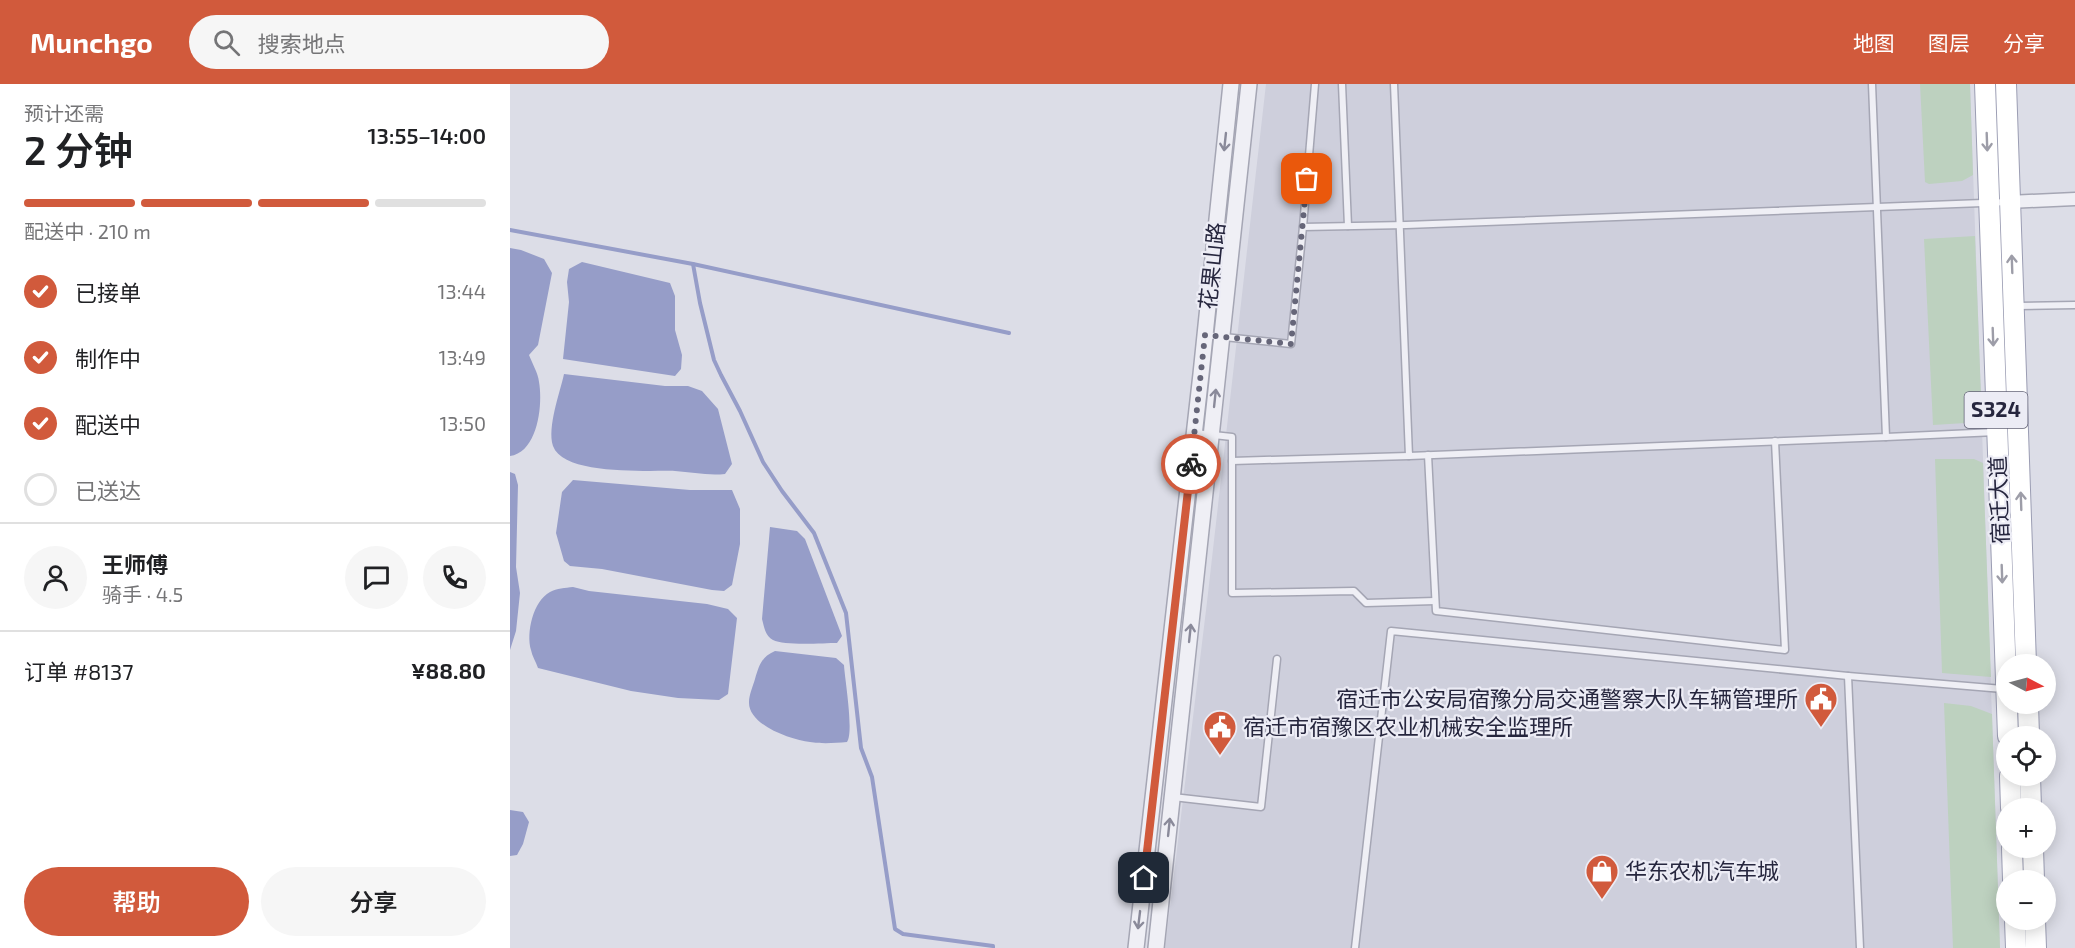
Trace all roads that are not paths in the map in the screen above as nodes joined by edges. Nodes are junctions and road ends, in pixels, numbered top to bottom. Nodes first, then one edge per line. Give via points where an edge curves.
1 (1231, 84) edge
2 (1249, 84) edge
3 (1315, 84) edge
4 (1342, 84) edge
5 (1394, 84) edge
6 (1872, 84) edge
7 (1985, 84) edge
8 (2006, 84) edge
9 (2075, 199) edge
10 (2009, 202) junction
11 (1989, 203) junction
12 (1877, 207) junction
13 (1400, 225) junction
14 (1348, 226) junction
15 (1303, 227) junction
16 (2075, 304) edge
17 (2013, 306) junction
18 (1992, 307) junction
19 (1205, 335) junction
20 (1222, 337) junction
21 (1996, 432) junction
22 (1194, 433) junction
23 (1211, 435) junction
24 (1886, 437) junction
25 (1775, 441) junction
26 (1428, 455) junction
27 (1409, 456) junction
28 (1232, 461) junction
29 (1435, 601) junction
30 (2005, 654) edge
31 (2026, 654) edge
32 (1277, 659) dead end
33 (1848, 676) junction
34 (1996, 688) edge
35 (1172, 797) junction
36 (2015, 930) edge
37 (2035, 930) edge
38 (1136, 948) edge
39 (1156, 948) edge
40 (1355, 948) edge
41 (1860, 948) edge
42 (2016, 948) edge
43 (2036, 948) edge

1 -> 19 street, 花果山路
2 - 20 street, 花果山路
3 - 15 lane
4 - 14 lane
5 - 13 lane
6 - 12 lane
7 -> 11 main road, 宿迁大道 / S324
8 - 10 main road, 宿迁大道 / S324
9 - 10 street
10 - 11 lane
17 -> 10 main road, 宿迁大道 / S324
11 - 12 lane
11 - 18 main road, 宿迁大道 / S324
12 - 13 lane
12 - 24 lane
13 - 14 lane
13 - 27 lane
14 - 15 lane
15 - 20 lane via 1291,344
16 - 17 lane
17 - 18 lane
31 -> 17 main road, 宿迁大道 / S324
18 -> 21 main road, 宿迁大道 / S324
19 - 20 lane
19 - 22 street, 花果山路
23 -> 20 street, 花果山路
21 - 24 lane
21 -> 30 main road, 宿迁大道 / S324
22 - 23 lane
22 -> 38 street, 花果山路
23 - 28 lane via 1232,437
35 -> 23 street, 花果山路
24 - 25 lane
25 - 26 lane
25 - 29 lane via 1785,650 1436,611
26 - 27 lane
26 - 29 lane
27 - 28 lane
28 - 29 lane via 1232,593 1354,591 1366,603
32 - 35 lane via 1261,807
33 - 34 lane
33 - 40 lane via 1391,631
33 - 41 lane
39 -> 35 street, 花果山路
36 - 42 main road
37 - 43 main road

